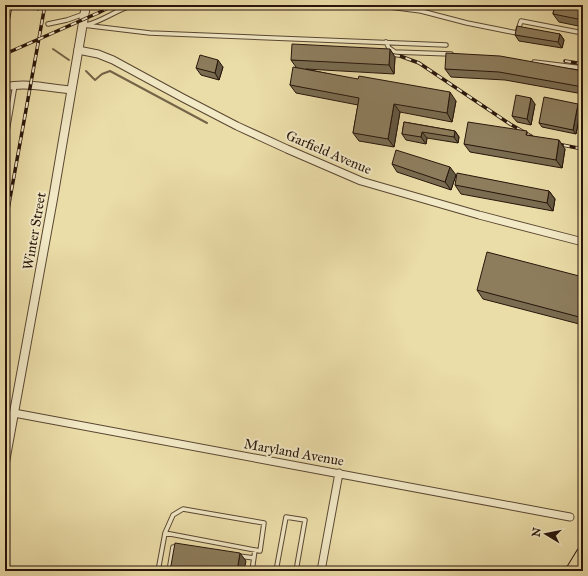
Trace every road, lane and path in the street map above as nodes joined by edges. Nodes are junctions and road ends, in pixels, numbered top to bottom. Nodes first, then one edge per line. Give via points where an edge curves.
1 (133, 5) edge
2 (374, 5) edge
3 (86, 9) edge
4 (48, 24) dead end
5 (83, 25) junction
6 (583, 33) edge
7 (386, 42) junction
8 (446, 45) dead end
9 (78, 50) junction
10 (458, 54) edge
11 (527, 61) edge
12 (583, 68) edge
13 (15, 85) junction
14 (5, 87) edge
15 (71, 90) junction
16 (5, 143) edge
17 (583, 242) edge
18 (14, 413) junction
19 (7, 439) edge
20 (5, 462) edge
21 (339, 474) junction
22 (570, 517) dead end
23 (165, 533) junction
24 (186, 548) edge
25 (255, 550) junction
26 (583, 553) edge
27 (230, 555) edge
28 (254, 558) junction
29 (158, 571) edge
30 (169, 571) edge
31 (252, 571) edge
32 (276, 571) edge
33 (296, 571) edge
34 (321, 571) edge
35 (572, 571) edge

1 - 5 lane via 98,22
2 - 6 lane via 421,11 518,33 520,21
3 - 4 lane via 67,20
3 - 5 street, Winter Street
5 - 7 lane via 150,33
5 - 9 street, Winter Street
7 - 8 lane
7 - 10 lane via 395,52
9 - 15 street, Winter Street
9 - 17 street, Garfield Avenue via 113,60 237,126 361,180
11 - 12 lane
13 - 14 street
13 - 15 street
13 - 16 lane
15 - 18 street, Winter Street
18 - 19 street, Winter Street
18 - 21 street, Maryland Avenue
19 - 20 street, Winter Street
21 - 22 street, Maryland Avenue
21 - 34 street
23 - 25 lane
23 - 25 lane via 173,514 183,509 264,523 260,551
23 - 29 lane
24 - 30 lane via 173,547
25 - 28 lane
26 - 35 highway
27 - 28 lane
28 - 31 lane
32 - 33 lane via 286,516 305,520

